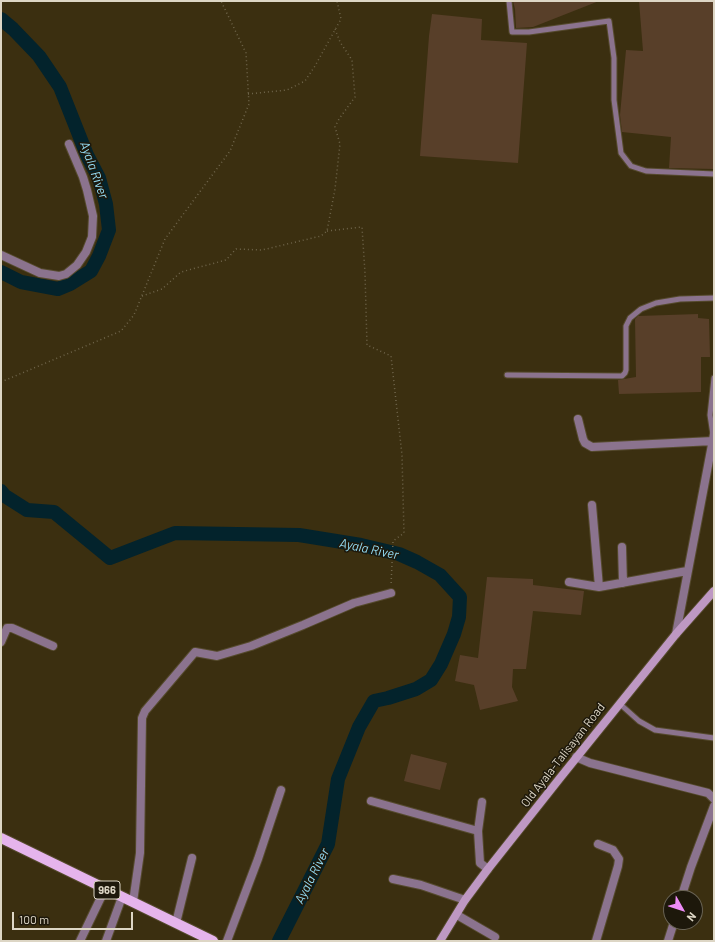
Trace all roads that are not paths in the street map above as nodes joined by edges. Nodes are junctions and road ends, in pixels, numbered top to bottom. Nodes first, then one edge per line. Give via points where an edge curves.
1 (510, 1) edge
2 (69, 144) dead end
3 (714, 174) edge
4 (1, 255) edge
5 (714, 298) edge
6 (507, 375) dead end
7 (714, 378) edge
8 (578, 420) dead end
9 (714, 437) edge
10 (592, 505) dead end
11 (622, 547) dead end
12 (687, 571) junction
13 (569, 582) dead end
14 (623, 583) junction
15 (599, 587) junction
16 (714, 591) edge
17 (391, 593) road end
18 (676, 634) junction
19 (1, 642) edge
20 (53, 646) dead end
21 (620, 704) junction
22 (714, 738) edge
23 (576, 757) junction
24 (281, 790) dead end
25 (714, 799) edge
26 (371, 802) dead end
27 (482, 802) dead end
28 (714, 806) edge
29 (478, 830) junction
30 (1, 838) edge
31 (598, 844) dead end
32 (192, 858) dead end
33 (488, 869) junction
34 (393, 879) dead end
35 (105, 889) junction
36 (684, 890) edge
37 (122, 897) junction
38 (465, 900) junction
39 (133, 902) junction
40 (457, 915) junction
41 (176, 923) junction
42 (671, 930) edge
43 (495, 937) dead end
44 (80, 941) edge
45 (106, 941) edge
46 (213, 941) edge
47 (227, 941) edge
48 (440, 941) edge
49 (596, 941) edge
50 (668, 941) edge

1 - 3 lane via 512,32 609,21 614,58 614,100 621,153 631,166 646,171
2 - 4 street via 84,177 90,202 93,228 86,252 77,265 59,276 40,273
5 - 6 lane via 656,303 641,308 630,318 626,326 626,370 622,376
7 - 9 lane via 710,415
8 - 9 street via 583,439 592,447
9 - 12 street
10 - 15 street
11 - 14 street
12 - 14 street
12 - 18 street
13 - 15 street
14 - 15 street
16 - 18 street, Old Ayala-Talisayan Road
17 - 39 street via 354,603 251,646 218,656 195,652 145,711 142,718 140,853
18 - 21 street, Old Ayala-Talisayan Road
19 - 20 street via 7,628 12,628
21 - 22 lane via 639,721 655,730
21 - 23 street, Old Ayala-Talisayan Road
23 - 25 street via 590,763 708,793
23 - 33 street, Old Ayala-Talisayan Road
24 - 47 street
26 - 29 street
27 - 29 street
28 - 36 street
29 - 33 street via 480,863
30 - 35 main road, 966
31 - 49 street via 614,850 618,866
32 - 41 street
33 - 38 street, Old Ayala-Talisayan Road
34 - 38 street via 421,885
35 - 37 main road, 966
35 - 44 street
37 - 39 main road, 966
37 - 45 street
38 - 40 street, Old Ayala-Talisayan Road
39 - 41 main road, 966
40 - 43 street
40 - 48 street, Old Ayala-Talisayan Road
41 - 46 main road, 966
42 - 50 street

